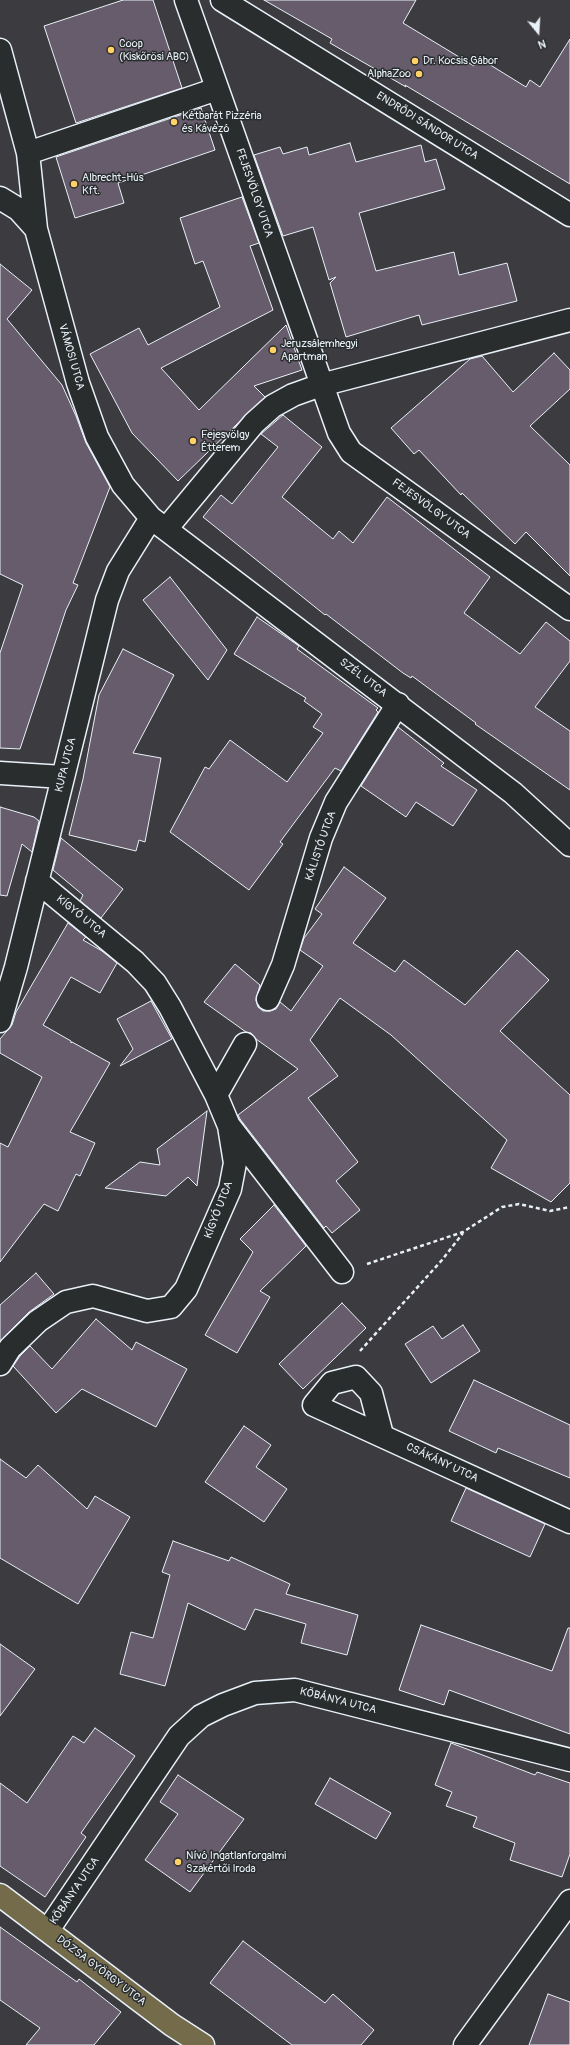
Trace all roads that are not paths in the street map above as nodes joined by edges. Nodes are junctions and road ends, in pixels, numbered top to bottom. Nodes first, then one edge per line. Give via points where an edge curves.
1 (186, 0) edge
2 (222, 0) edge
3 (0, 50) edge
4 (217, 89) junction
5 (28, 153) junction
6 (0, 198) edge
7 (570, 215) edge
8 (36, 229) junction
9 (570, 320) edge
10 (321, 385) junction
11 (159, 523) junction
12 (570, 610) edge
13 (398, 704) junction
14 (0, 773) edge
15 (63, 777) junction
16 (570, 845) edge
17 (37, 881) junction
18 (268, 999) dead end
19 (0, 1022) edge
20 (245, 1044) dead end
21 (216, 1095) junction
22 (229, 1126) junction
23 (342, 1272) road end
24 (0, 1364) edge
25 (382, 1435) junction
26 (570, 1522) edge
27 (570, 1760) edge
28 (0, 1895) edge
29 (570, 1901) edge
30 (48, 1930) junction
31 (203, 2045) edge
32 (465, 2045) edge

1 - 4 street, FEJESVÖLGY UTCA
2 - 7 street, ENDRŐDI SÁNDOR UTCA
3 - 5 street
4 - 5 street
4 - 10 street, FEJESVÖLGY UTCA
5 - 8 street
6 - 8 street, VÁMOSI UTCA via 18,209
8 - 11 street, VÁMOSI UTCA via 78,383 98,438 123,485
9 - 10 street
10 - 11 street via 293,395 273,406
10 - 12 street, FEJESVÖLGY UTCA via 339,433 351,452
11 - 13 street, SZÉL UTCA
11 - 15 street, KUPA UTCA via 118,571 108,600
13 - 16 street, SZÉL UTCA via 513,793
13 - 18 street, KÁLISTÓ UTCA via 336,802 322,838 283,965
14 - 15 street
15 - 17 street, KUPA UTCA
17 - 19 street, KUPA UTCA
17 - 21 street, KÍGYÓ UTCA via 135,962 155,984 170,1007
20 - 21 street
21 - 22 street, KÍGYÓ UTCA
22 - 23 street
22 - 24 street, KÍGYÓ UTCA via 235,1163 230,1189 186,1289 171,1307 147,1311 93,1296 66,1302 38,1321 10,1348
25 - 25 street, CSÁKÁNY UTCA via 371,1393 356,1377 332,1383 314,1405
25 - 26 street, CSÁKÁNY UTCA
27 - 30 street, KŐBÁNYA UTCA via 295,1690 255,1693 201,1716 179,1736
28 - 30 main road, DÓZSA GYÖRGY UTCA
29 - 32 street
30 - 31 main road, DÓZSA GYÖRGY UTCA via 172,2025

